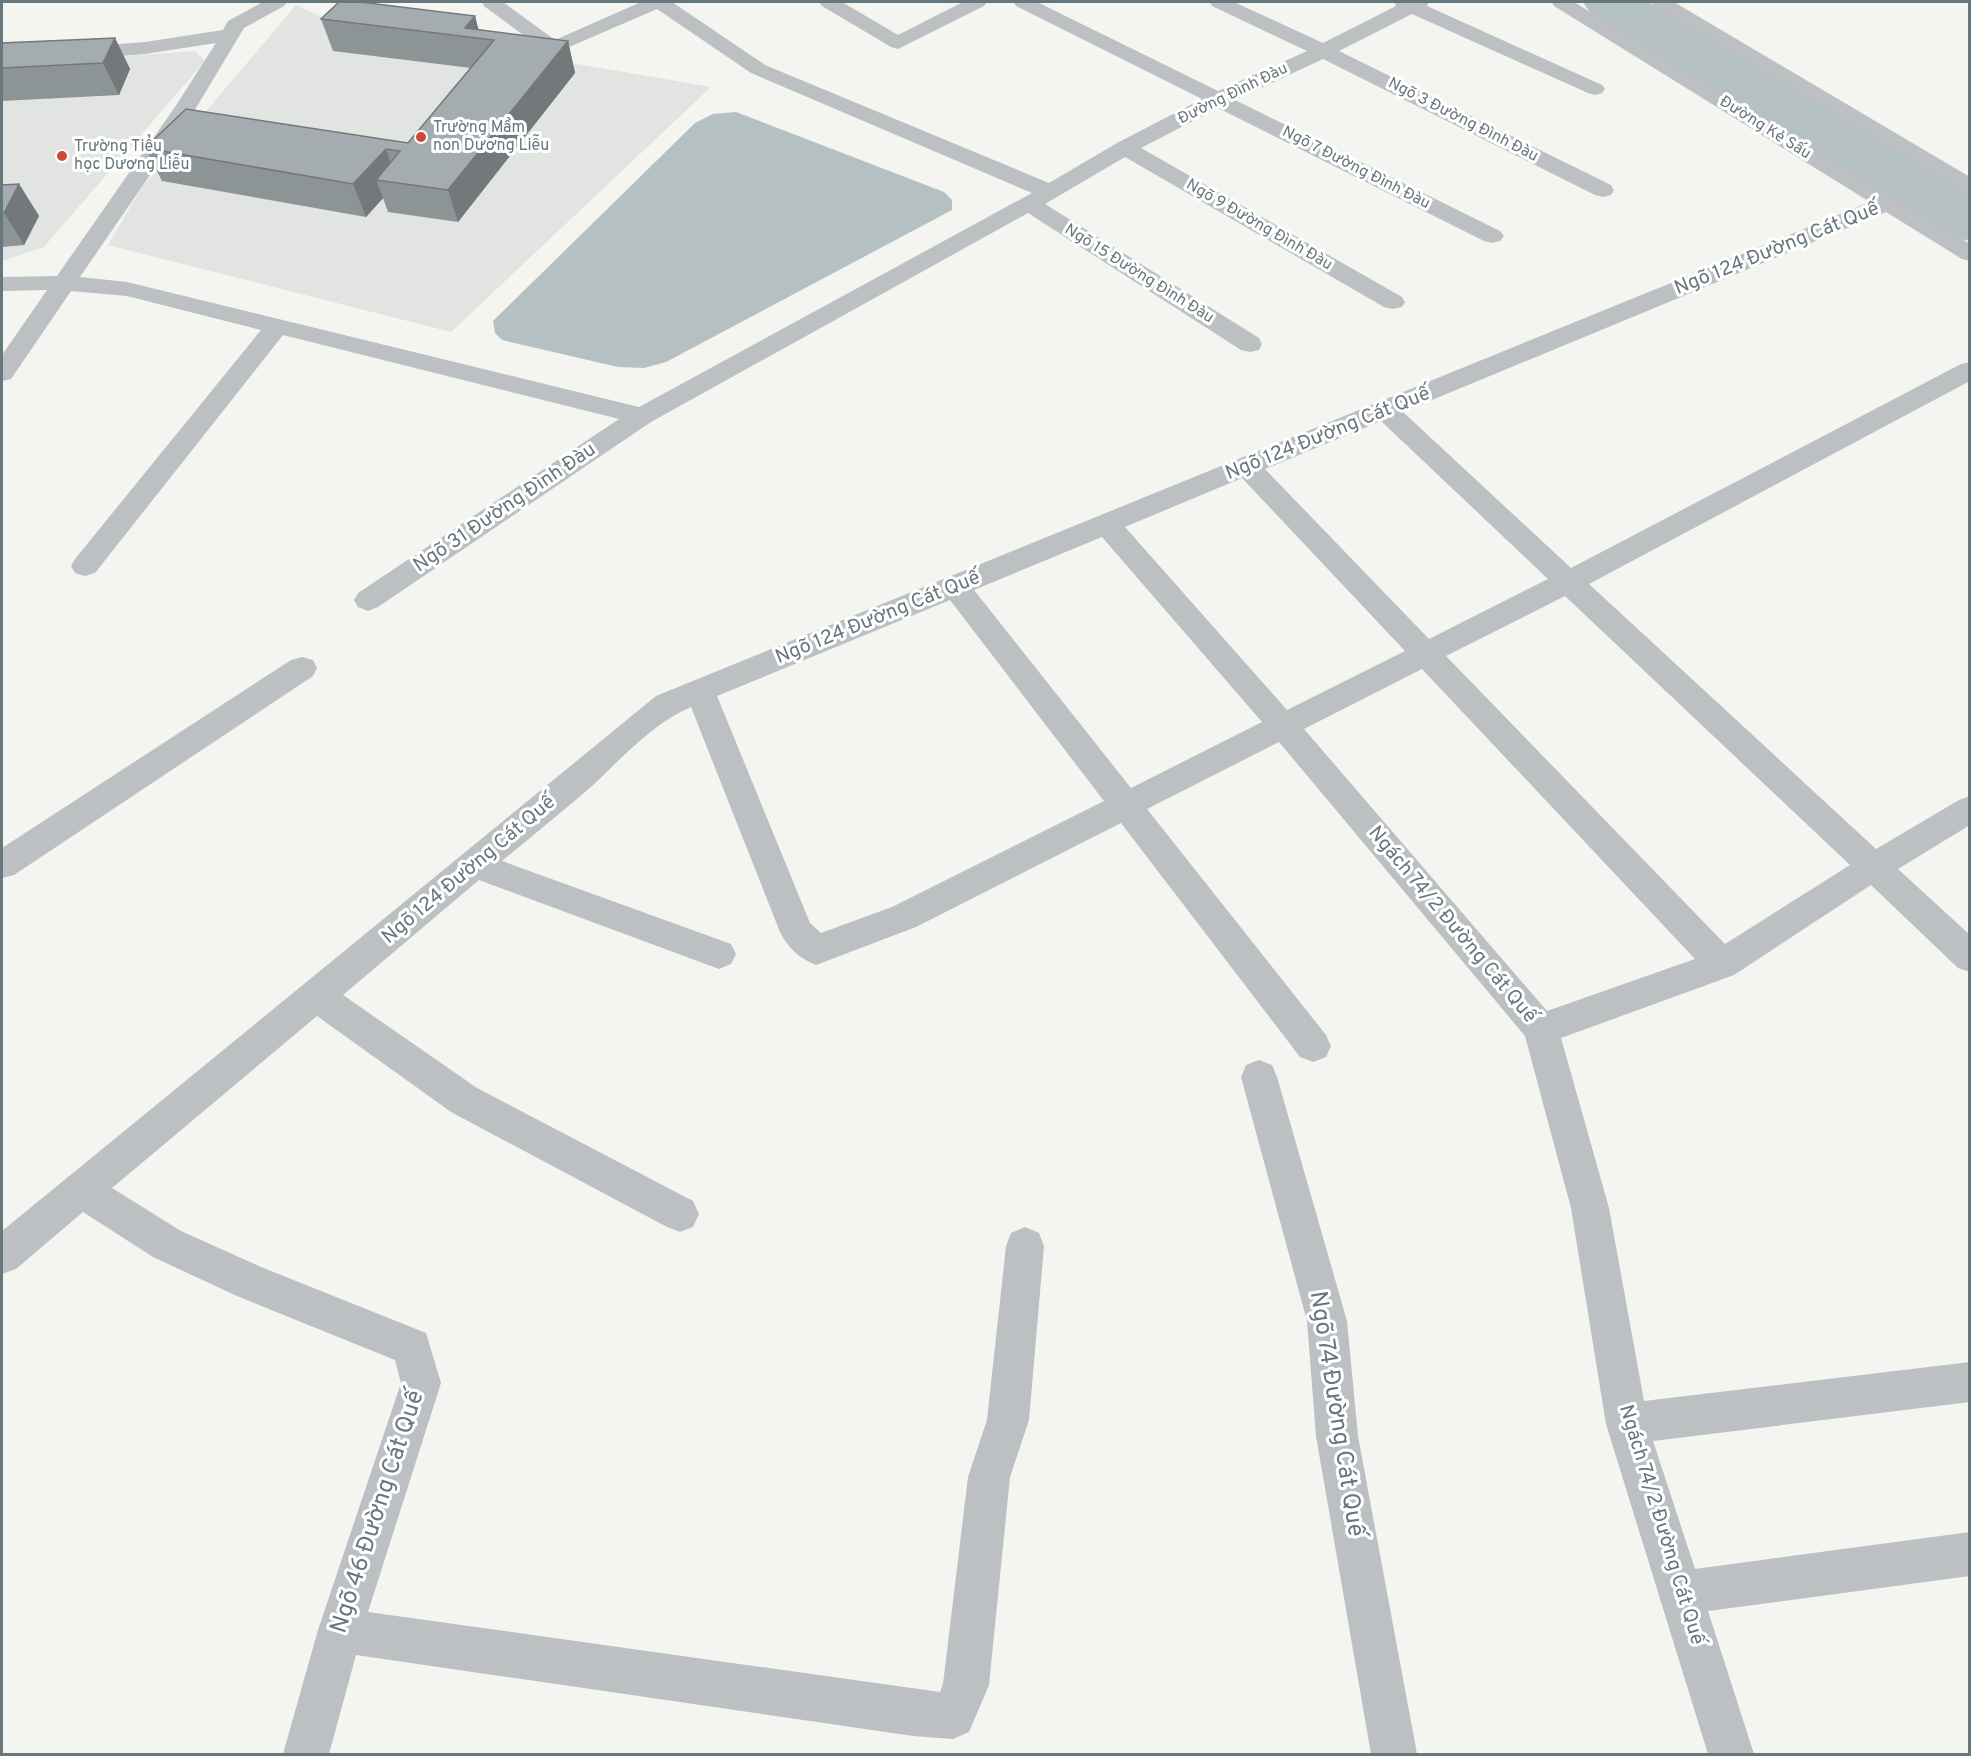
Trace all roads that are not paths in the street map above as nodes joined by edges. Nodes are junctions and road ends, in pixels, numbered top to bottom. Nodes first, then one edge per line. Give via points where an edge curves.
1 (491, 2) edge
2 (658, 2) edge
3 (829, 2) edge
4 (977, 2) edge
5 (1023, 2) edge
6 (1219, 2) edge
7 (1561, 2) edge
8 (1660, 2) edge
9 (1412, 3) edge
10 (262, 5) edge
11 (231, 35) junction
12 (1323, 51) junction
13 (2, 59) edge
14 (1595, 89) dead end
15 (1219, 99) junction
16 (1125, 148) junction
17 (1970, 187) edge
18 (1603, 190) dead end
19 (1050, 192) junction
20 (1028, 203) junction
21 (1888, 203) junction
22 (1492, 236) dead end
23 (1970, 254) edge
24 (2, 284) edge
25 (61, 284) junction
26 (1393, 302) dead end
27 (276, 327) junction
28 (1250, 344) dead end
29 (1970, 370) edge
30 (2, 372) edge
31 (1386, 411) junction
32 (642, 416) junction
33 (1247, 467) junction
34 (1107, 524) junction
35 (85, 566) dead end
36 (1569, 582) junction
37 (955, 586) junction
38 (368, 600) dead end
39 (1426, 653) junction
40 (302, 668) dead end
41 (700, 690) junction
42 (1283, 726) junction
43 (1125, 805) junction
44 (1970, 809) edge
45 (2, 865) edge
46 (475, 865) junction
47 (1873, 867) junction
48 (719, 954) dead end
49 (1970, 957) edge
50 (1722, 964) junction
51 (317, 996) junction
52 (1540, 1029) junction
53 (1313, 1046) dead end
54 (1259, 1077) dead end
55 (81, 1190) junction
56 (680, 1214) dead end
57 (1025, 1246) dead end
58 (2, 1255) edge
59 (1970, 1382) edge
60 (1627, 1424) junction
61 (1970, 1554) edge
62 (1680, 1593) junction
63 (340, 1630) junction
64 (306, 1755) edge
65 (1394, 1755) edge
66 (1731, 1755) edge

1 - 2 street via 553,48
2 - 19 street via 758,69
3 - 4 street via 898,43
5 - 15 street, Ngõ 7 Đường Đình Đàu
6 - 12 street, Ngõ 3 Đường Đình Đàu
7 - 21 street, Đường Kẻ Sấu
8 - 17 street
9 - 12 street, Đường Đình Đàu
9 - 14 street
10 - 11 street via 235,25
11 - 13 street via 145,48
11 - 25 street via 185,108
12 - 15 street, Đường Đình Đàu
12 - 18 street, Ngõ 3 Đường Đình Đàu
15 - 16 street, Đường Đình Đàu
15 - 22 street, Ngõ 7 Đường Đình Đàu
16 - 19 street, Đường Đình Đàu
16 - 26 street, Ngõ 9 Đường Đình Đàu
19 - 20 street, Đường Đình Đàu
20 - 28 street, Ngõ 15 Đường Đình Đàu
20 - 32 street, Ngõ 31 Đường Đình Đàu
21 - 23 street, Đường Kẻ Sấu
21 - 31 street, Ngõ 124 Đường Cát Quế
24 - 25 street
25 - 27 street via 127,289
25 - 30 street
27 - 32 street
27 - 35 street
29 - 36 street
31 - 33 street, Ngõ 124 Đường Cát Quế
31 - 36 street
32 - 38 street, Ngõ 31 Đường Đình Đàu
33 - 34 street, Ngõ 124 Đường Cát Quế
33 - 39 street
34 - 37 street, Ngõ 124 Đường Cát Quế
34 - 42 street, Ngách 74/2 Đường Cát Quế
36 - 39 street
36 - 47 street
37 - 41 street, Ngõ 124 Đường Cát Quế
37 - 43 street
39 - 42 street
39 - 50 street
40 - 45 street
41 - 43 street via 797,932 816,950 904,917
41 - 46 street, Ngõ 124 Đường Cát Quế via 667,704 630,732
42 - 43 street
42 - 52 street, Ngách 74/2 Đường Cát Quế
43 - 53 street
44 - 47 street
46 - 48 street
46 - 51 street, Ngõ 124 Đường Cát Quế
47 - 49 street
47 - 50 street
50 - 52 street
51 - 55 street, Ngõ 124 Đường Cát Quế
51 - 56 street via 464,1100
52 - 60 street, Ngách 74/2 Đường Cát Quế via 1590,1208
54 - 65 street, Ngõ 74 Đường Cát Quế via 1327,1321 1337,1436
55 - 58 street, Ngõ 124 Đường Cát Quế
55 - 63 street, Ngõ 46 Đường Cát Quế via 167,1244 412,1347 421,1383
57 - 63 street via 1008,1420 989,1477 966,1685 953,1716
59 - 60 street
60 - 62 street, Ngách 74/2 Đường Cát Quế
61 - 62 street
62 - 66 street, Ngách 74/2 Đường Cát Quế
63 - 64 street, Ngõ 46 Đường Cát Quế

